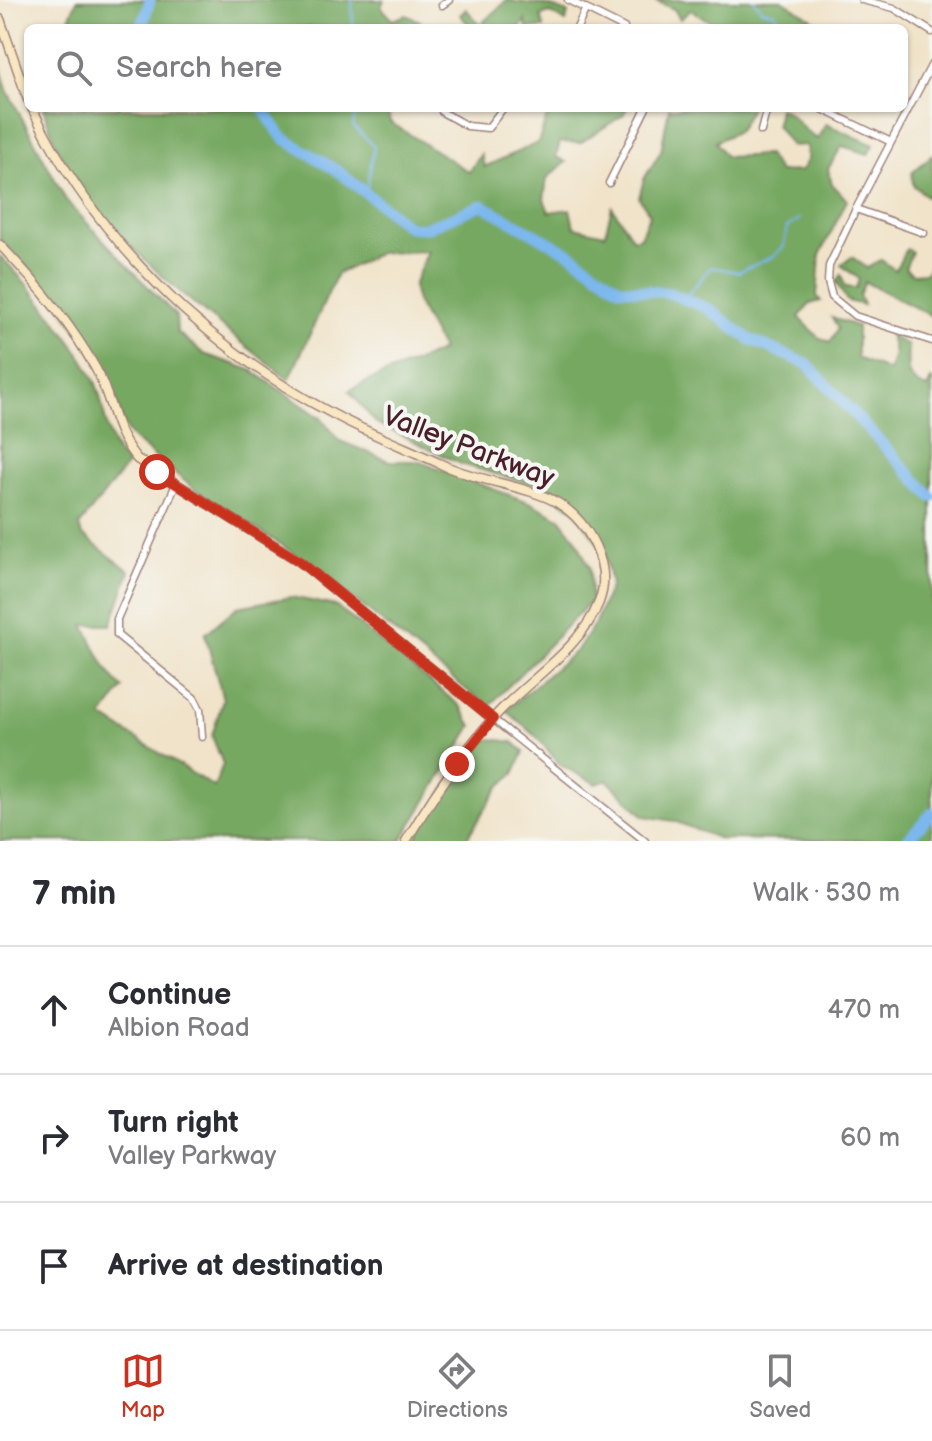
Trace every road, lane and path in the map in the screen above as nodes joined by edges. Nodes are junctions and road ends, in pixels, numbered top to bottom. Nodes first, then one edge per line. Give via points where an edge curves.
1 (449, 0) edge
2 (568, 0) edge
3 (862, 0) edge
4 (442, 5) dead end
5 (586, 8) junction
6 (0, 19) edge
7 (579, 24) edge
8 (616, 24) edge
9 (932, 32) edge
10 (932, 64) edge
11 (24, 88) edge
12 (908, 107) edge
13 (34, 112) edge
14 (442, 112) dead end
15 (501, 112) edge
16 (644, 112) edge
17 (766, 112) edge
18 (828, 112) edge
19 (905, 112) edge
20 (761, 131) dead end
21 (889, 141) junction
22 (609, 183) dead end
23 (856, 209) junction
24 (924, 233) dead end
25 (0, 245) edge
26 (932, 341) edge
27 (176, 484) junction
28 (493, 719) junction
29 (202, 737) dead end
30 (406, 841) edge
31 (645, 841) edge

1 - 4 street
2 - 5 street
3 - 9 street via 894,8
5 - 7 street
5 - 8 street
6 - 11 street
10 - 12 street
13 - 28 street, Valley Parkway via 55,157 102,224 164,291 233,349 332,414 449,468 557,503 590,532 603,572 600,601 583,631
14 - 15 street via 476,129 488,128
16 - 22 street
17 - 20 street
18 - 21 street
19 - 21 street
21 - 23 street
23 - 24 street
23 - 26 street via 829,266 832,297 855,316
25 - 27 street via 55,308 97,371 121,440 137,459
27 - 28 street via 299,561
27 - 29 street via 117,619 117,635 194,698
28 - 30 street, Valley Parkway via 439,787
28 - 31 street

